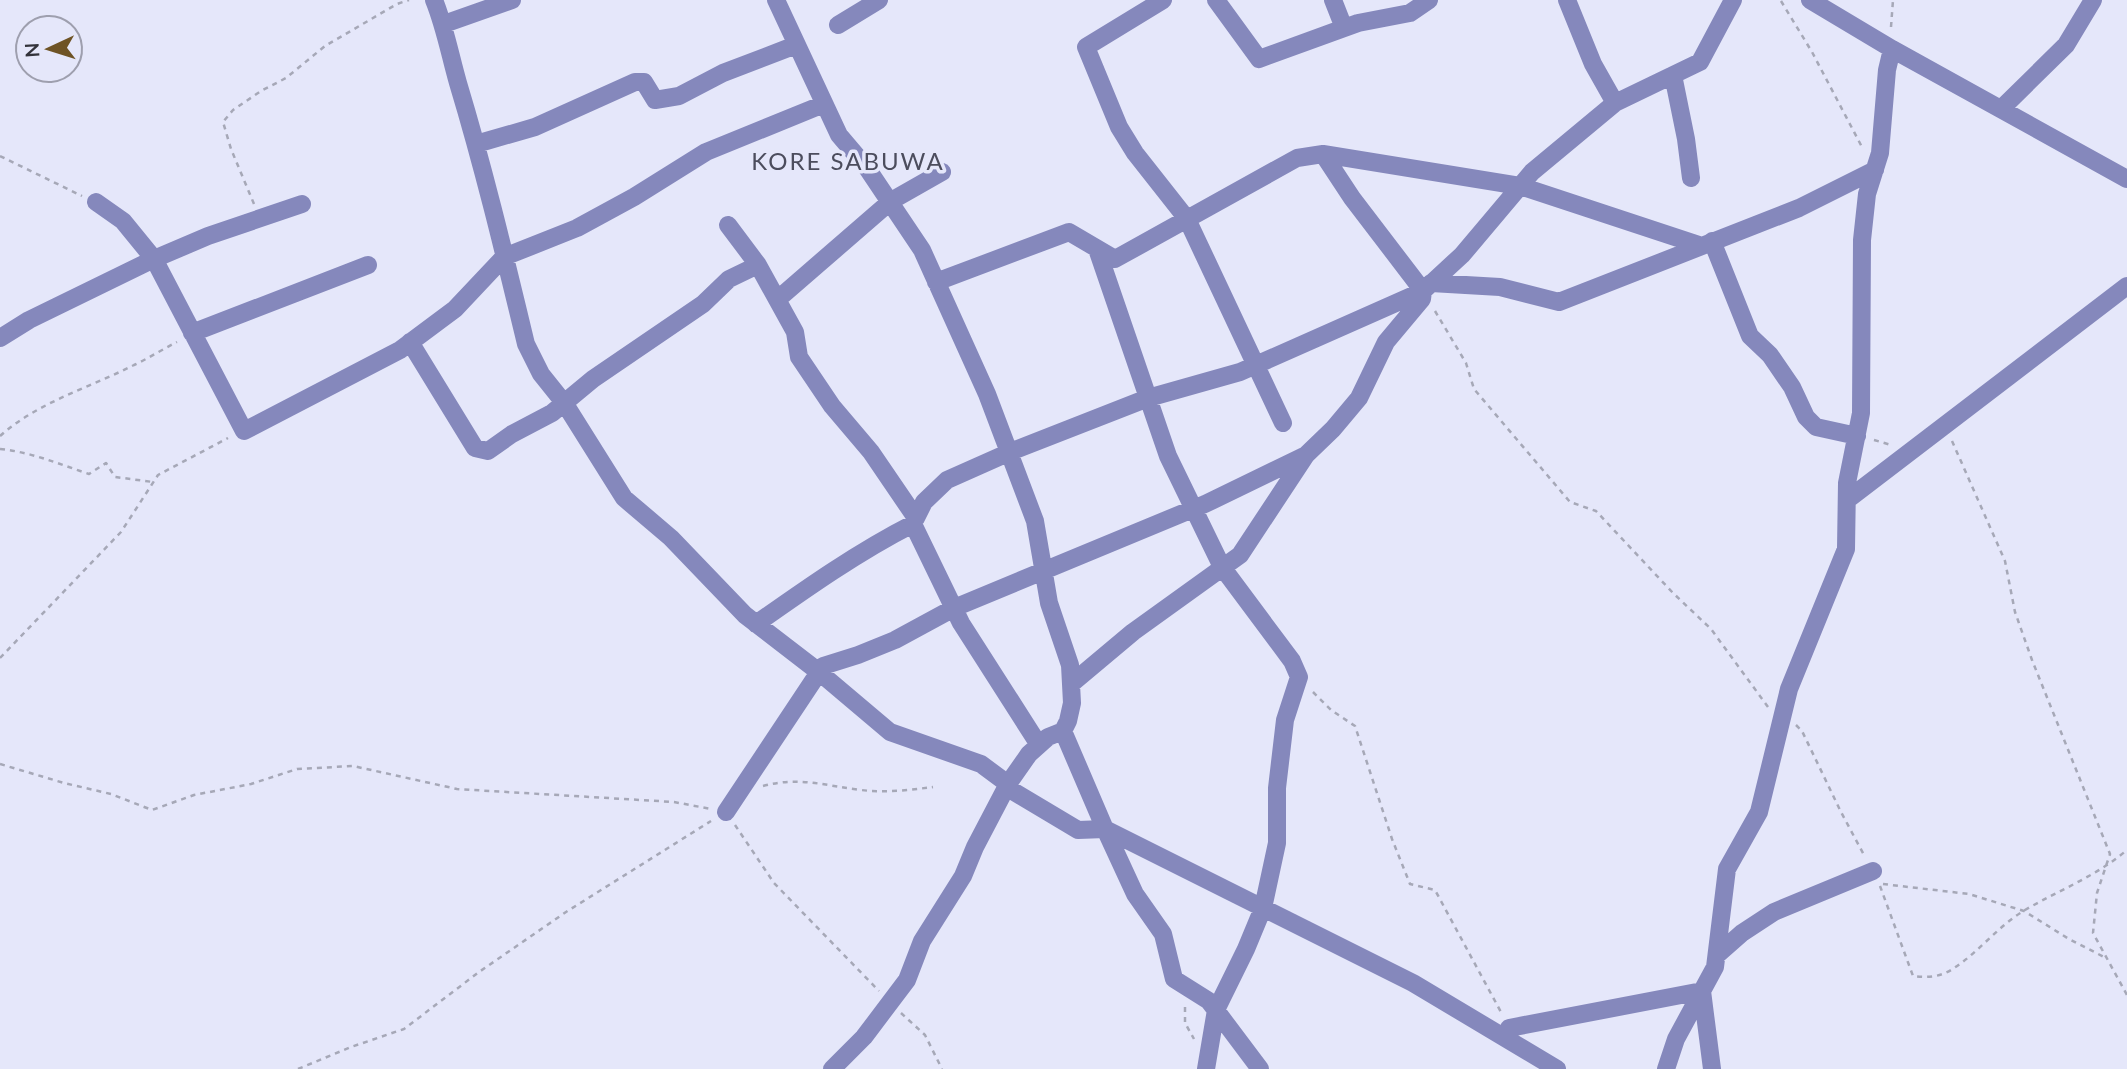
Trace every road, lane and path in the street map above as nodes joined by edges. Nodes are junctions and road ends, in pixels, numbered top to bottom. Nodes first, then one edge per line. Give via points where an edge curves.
1 (409, 0) edge
2 (434, 0) edge
3 (512, 0) edge
4 (776, 0) edge
5 (879, 0) edge
6 (1163, 0) edge
7 (1216, 0) edge
8 (1333, 0) edge
9 (1429, 0) edge
10 (1567, 0) edge
11 (1733, 0) edge
12 (1810, 0) edge
13 (1893, 0) edge
14 (2093, 0) edge
15 (1781, 1) edge
16 (444, 24) junction
17 (838, 25) dead end
18 (1343, 28) junction
19 (796, 45) junction
20 (1891, 49) junction
21 (1673, 75) junction
22 (1615, 103) junction
23 (824, 104) junction
24 (2001, 109) junction
25 (476, 144) junction
26 (1323, 154) junction
27 (0, 156) edge
28 (1875, 170) junction
29 (942, 172) dead end
30 (1691, 178) dead end
31 (2127, 179) edge
32 (1520, 186) junction
33 (891, 201) junction
34 (96, 202) joint
35 (302, 204) dead end
36 (261, 218) junction
37 (1187, 219) junction
38 (728, 225) dead end
39 (1706, 243) junction
40 (1097, 249) junction
41 (504, 257) junction
42 (154, 259) junction
43 (368, 265) dead end
44 (758, 265) junction
45 (936, 282) junction
46 (2127, 285) edge
47 (1427, 287) junction
48 (778, 299) junction
49 (192, 333) junction
50 (0, 338) edge
51 (410, 342) junction
52 (1255, 366) junction
53 (1148, 398) junction
54 (565, 404) junction
55 (1283, 423) dead end
56 (1945, 425) junction
57 (244, 430) junction
58 (0, 436) edge
59 (1857, 436) junction
60 (0, 449) edge
61 (1911, 451) junction
62 (1010, 452) junction
63 (1306, 455) junction
64 (153, 482) junction
65 (1847, 500) junction
66 (1195, 508) junction
67 (915, 521) junction
68 (1222, 567) junction
69 (1044, 571) junction
70 (954, 608) junction
71 (756, 624) junction
72 (0, 658) edge
73 (819, 672) junction
74 (1299, 677) junction
75 (1071, 684) junction
76 (1783, 712) junction
77 (1063, 731) junction
78 (1039, 745) junction
79 (0, 764) edge
80 (1008, 784) junction
81 (933, 787) dead end
82 (740, 793) junction
83 (726, 812) junction
84 (1105, 829) junction
85 (2127, 850) edge
86 (2105, 868) junction
87 (1876, 877) junction
88 (1263, 908) junction
89 (2024, 911) junction
90 (1717, 955) junction
91 (2106, 958) junction
92 (1185, 986) junction
93 (1702, 990) junction
94 (2127, 995) edge
95 (891, 1004) junction
96 (1216, 1010) junction
97 (1509, 1028) joint
98 (1206, 1065) edge
99 (298, 1069) edge
100 (832, 1069) edge
101 (942, 1069) edge
102 (1260, 1069) edge
103 (1557, 1069) edge
104 (1666, 1069) edge
105 (1712, 1069) edge

1 - 36 path via 325,46 286,78 233,110 223,122
2 - 16 street
3 - 16 street
4 - 19 street
5 - 17 street
6 - 37 street via 1086,47 1119,127
7 - 18 street via 1259,59
8 - 18 street
9 - 18 street via 1410,13
10 - 22 street
11 - 21 street via 1700,62
12 - 20 street
13 - 20 path
14 - 24 street via 2066,45
15 - 28 path
16 - 25 street
19 - 23 street
19 - 25 street via 723,73 679,96 656,100 644,82 635,82 535,127
20 - 24 street
20 - 28 street
21 - 22 street
21 - 30 street
22 - 32 street
23 - 33 street via 839,135
23 - 41 street via 706,152 577,228
24 - 31 street
25 - 41 street
26 - 32 street
26 - 37 street via 1297,158
26 - 47 street via 1352,198
27 - 34 path
28 - 39 street via 1799,208
28 - 59 street via 1862,240
29 - 33 street
32 - 39 street
32 - 47 street via 1462,255
33 - 45 street
33 - 48 street
34 - 42 street via 123,221
35 - 36 street
36 - 42 street
37 - 40 street via 1115,259
37 - 52 street
38 - 44 street
39 - 47 street via 1559,302 1500,287
39 - 59 street via 1751,336 1792,387 1806,417 1816,427
40 - 45 street via 1069,232
40 - 53 street
41 - 51 street via 455,309
41 - 54 street via 526,344 541,374
42 - 49 street
42 - 50 street
43 - 49 street
44 - 48 street
44 - 54 street via 729,279 703,304 593,379
45 - 62 street
46 - 56 street
47 - 52 street
47 - 63 street via 1386,342 1359,398
47 - 76 path via 1466,363 1474,389 1519,443 1570,502 1596,511 1711,629 1766,706
48 - 67 street via 795,332 799,357 871,452
49 - 57 street
49 - 58 path via 135,365 52,402
51 - 54 street via 475,448 488,451
51 - 57 street
52 - 53 street
52 - 55 street
53 - 62 street
53 - 66 street via 1168,456
54 - 71 street via 624,498 671,538
56 - 61 street
56 - 86 path via 2005,561 2015,612 2032,660 2110,854
57 - 64 path via 158,475
59 - 61 path
59 - 65 street
60 - 64 path via 89,474 106,463 115,477
61 - 65 street
62 - 67 street via 947,480 924,502
62 - 69 street via 1035,521
63 - 66 street
63 - 68 street via 1240,555
64 - 72 path via 121,532
65 - 76 street via 1846,549
66 - 68 street
66 - 69 street
67 - 70 street
67 - 71 street
68 - 74 street
68 - 75 street
69 - 70 street
69 - 75 street
70 - 73 street via 895,640 823,666
70 - 78 street
71 - 73 street
73 - 80 street via 890,732 981,764
73 - 82 street
74 - 88 street via 1285,720 1277,788 1277,843
74 - 97 path via 1331,710 1355,726 1410,884 1435,890
75 - 77 street via 1072,703
76 - 87 path via 1802,731
76 - 90 street via 1759,812 1727,869
77 - 78 street
77 - 84 street
78 - 80 street
79 - 83 path via 152,810 297,769 353,766 457,789 674,802
80 - 84 street via 1078,830
80 - 95 street
81 - 82 path via 862,790 825,782 782,781
82 - 83 street
83 - 95 path via 774,883
83 - 99 path via 566,912 404,1029
84 - 88 street
84 - 92 street via 1135,894 1163,934 1174,979
85 - 86 path
86 - 89 path
86 - 91 path via 2096,893 2093,933
87 - 89 path via 1969,894
87 - 89 path via 1913,976 1928,978 1954,969
87 - 90 street via 1774,912
88 - 96 street
88 - 103 street via 1413,983
89 - 91 path
90 - 93 street
91 - 94 path
92 - 96 street
92 - 98 path via 1185,1023
93 - 97 street
93 - 104 street
93 - 105 street
95 - 100 street
95 - 101 path via 925,1035
96 - 98 street
96 - 102 street

